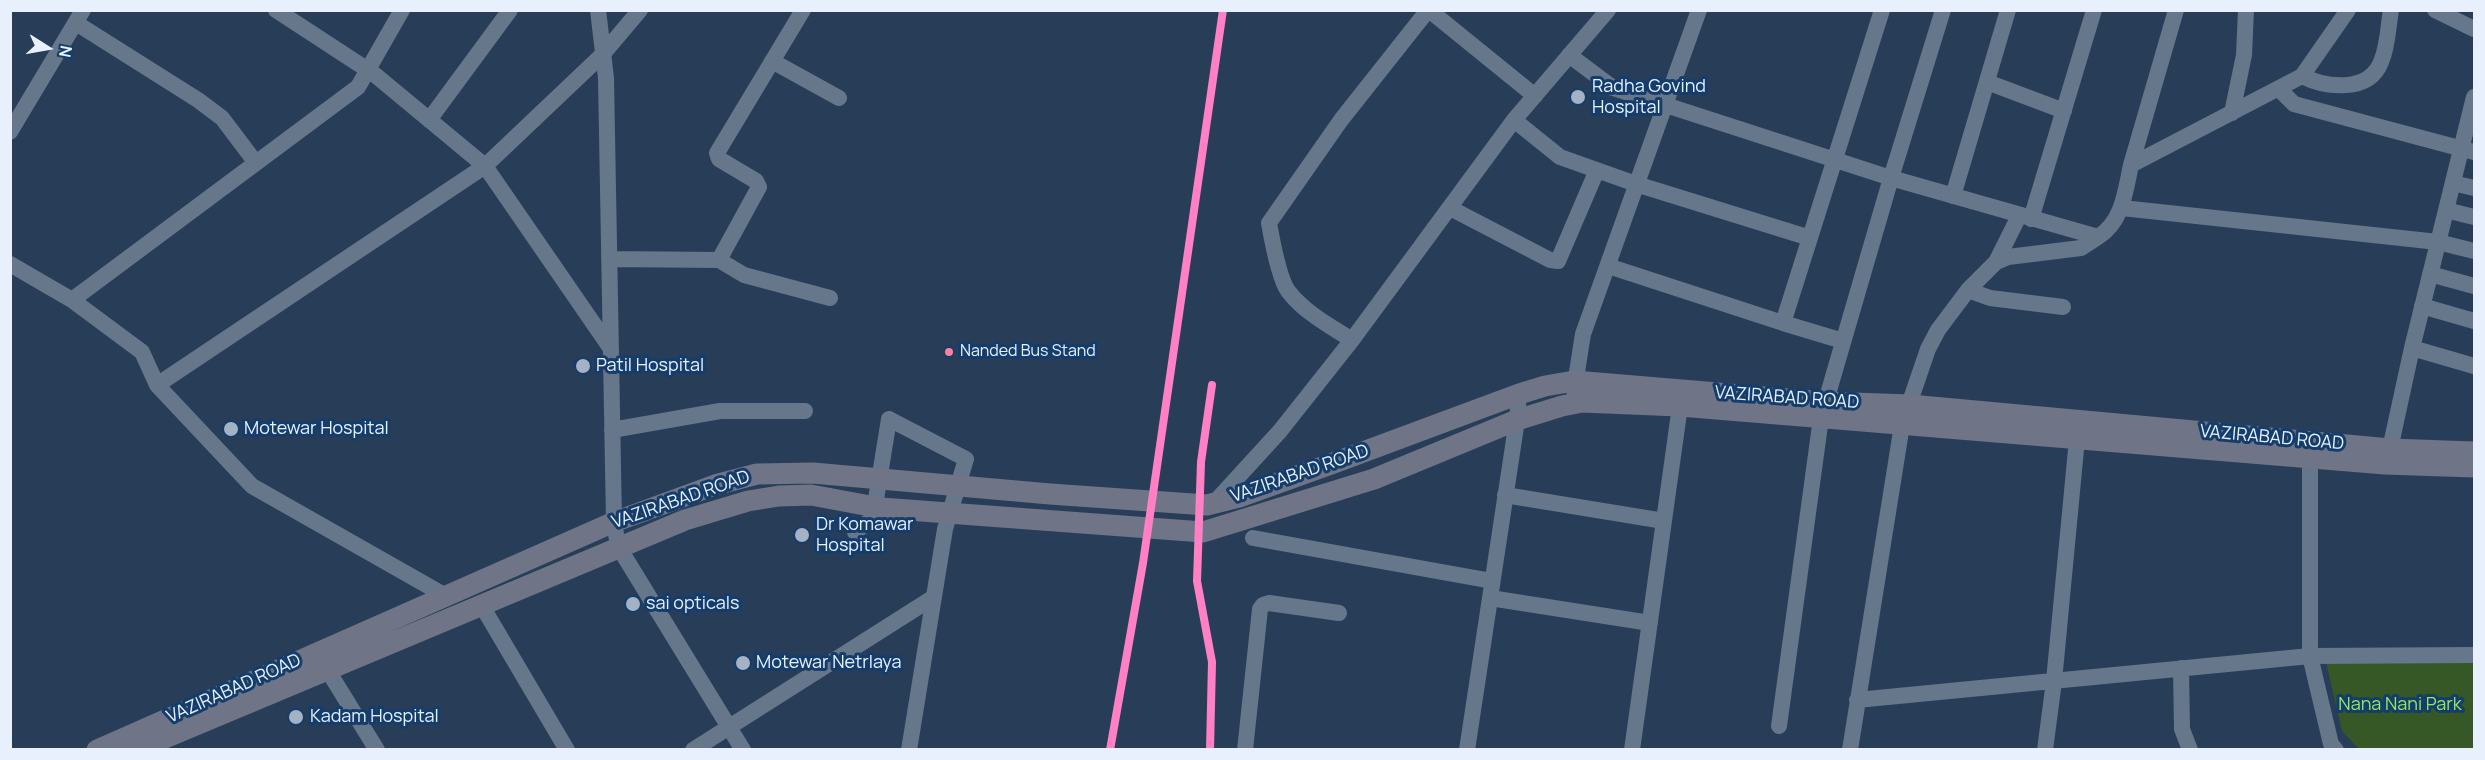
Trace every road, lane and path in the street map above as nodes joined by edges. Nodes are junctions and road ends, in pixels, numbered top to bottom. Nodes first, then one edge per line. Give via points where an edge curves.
1 (276, 10) edge
2 (402, 10) edge
3 (510, 10) edge
4 (598, 10) edge
5 (640, 10) edge
6 (803, 10) edge
7 (1429, 10) edge
8 (1608, 10) edge
9 (1699, 10) edge
10 (1882, 10) edge
11 (1943, 10) edge
12 (2008, 10) edge
13 (2094, 10) edge
14 (2175, 10) edge
15 (2246, 10) edge
16 (2348, 10) edge
17 (2391, 10) edge
18 (2435, 10) edge
19 (80, 16) edge
20 (2475, 29) edge
21 (602, 55) junction
22 (1569, 55) junction
23 (772, 61) junction
24 (367, 69) junction
25 (2302, 76) junction
26 (1987, 82) junction
27 (2279, 89) junction
28 (1535, 96) junction
29 (2475, 97) edge
30 (840, 98) dead end
31 (1663, 105) junction
32 (2064, 111) junction
33 (2232, 113) junction
34 (429, 120) junction
35 (1514, 120) junction
36 (2471, 125) edge
37 (10, 132) edge
38 (2468, 150) edge
39 (1835, 160) junction
40 (256, 163) junction
41 (2131, 165) junction
42 (485, 166) junction
43 (1597, 170) junction
44 (1891, 178) junction
45 (2453, 183) junction
46 (1636, 184) junction
47 (2475, 188) edge
48 (1953, 196) junction
49 (1450, 208) junction
50 (2122, 208) junction
51 (2446, 210) junction
52 (2025, 218) junction
53 (2475, 218) edge
54 (2097, 237) junction
55 (1810, 238) junction
56 (2438, 242) junction
57 (2475, 251) edge
58 (609, 259) junction
59 (719, 260) junction
60 (1996, 262) junction
61 (10, 264) edge
62 (1608, 266) junction
63 (2430, 274) junction
64 (2475, 286) edge
65 (1968, 290) junction
66 (830, 298) dead end
67 (72, 300) junction
68 (2422, 306) junction
69 (2063, 307) dead end
70 (2475, 321) edge
71 (1782, 323) junction
72 (1352, 340) junction
73 (1843, 341) junction
74 (2412, 348) junction
75 (611, 349) junction
76 (2475, 366) edge
77 (1574, 381) junction
78 (157, 385) junction
79 (1518, 394) junction
80 (1573, 404) junction
81 (1680, 406) junction
82 (1823, 410) junction
83 (805, 411) dead end
84 (1906, 415) junction
85 (1517, 420) junction
86 (612, 430) junction
87 (2077, 439) junction
88 (2390, 449) junction
89 (2310, 450) junction
90 (2475, 452) edge
91 (2475, 467) edge
92 (1505, 495) junction
93 (1209, 504) junction
94 (1664, 521) junction
95 (614, 522) junction
96 (855, 532) dead end
97 (1253, 537) dead end
98 (618, 546) junction
99 (536, 556) junction
100 (546, 579) junction
101 (1492, 581) junction
102 (444, 595) junction
103 (934, 597) junction
104 (1490, 598) junction
105 (482, 606) junction
106 (1339, 613) dead end
107 (1650, 623) junction
108 (2475, 655) edge
109 (2310, 656) junction
110 (321, 661) junction
111 (2181, 668) junction
112 (2054, 681) junction
113 (1857, 700) junction
114 (1779, 726) dead end
115 (728, 728) junction
116 (97, 750) edge
117 (136, 750) edge
118 (377, 750) edge
119 (567, 750) edge
120 (693, 750) edge
121 (743, 750) edge
122 (909, 750) edge
123 (1245, 750) edge
124 (1467, 750) edge
125 (1632, 750) edge
126 (1850, 750) edge
127 (2044, 750) edge
128 (2190, 750) edge
129 (2336, 750) edge

1 - 24 street
2 - 24 street
3 - 34 street
4 - 21 street
5 - 21 street
6 - 23 street
7 - 28 street
7 - 72 street via 1341,120 1269,223 1287,290 1308,312
8 - 22 street
9 - 31 street
10 - 39 street
11 - 44 street
12 - 26 street
13 - 32 street
14 - 41 street
15 - 33 street via 2244,55
16 - 25 street
17 - 25 street via 2384,54 2372,75 2343,86 2323,86
18 - 20 street
19 - 37 street
19 - 40 street via 222,118
21 - 42 street
21 - 58 street via 606,78
22 - 28 street
22 - 31 street via 1613,88
23 - 30 street
23 - 59 street via 717,153 719,159 756,181 759,187
24 - 34 street
24 - 40 street via 358,87
25 - 27 street
26 - 32 street
26 - 48 street
27 - 33 street
27 - 38 street via 2294,104
28 - 35 street
29 - 36 street
31 - 39 street
31 - 46 street
32 - 52 street
33 - 41 street
34 - 42 street
35 - 43 street via 1560,157
35 - 49 street
36 - 38 street
38 - 45 street
39 - 44 street
39 - 55 street
40 - 67 street
41 - 50 street
42 - 75 street
42 - 78 street
43 - 46 street
43 - 49 street via 1558,261
44 - 48 street
44 - 73 street
45 - 47 street
45 - 51 street
46 - 55 street
46 - 62 street
48 - 52 street
49 - 72 street
50 - 54 street via 2109,230
50 - 56 street
51 - 53 street
51 - 56 street
52 - 54 street
52 - 60 street
54 - 60 street via 2081,248
55 - 71 street
56 - 57 street
56 - 63 street
58 - 59 street
58 - 75 street
59 - 66 street via 748,276
60 - 65 street
61 - 67 street
62 - 71 street
62 - 77 street via 1583,334
63 - 64 street
63 - 68 street
65 - 69 street via 1990,298
65 - 84 street via 1933,340
67 - 78 street via 142,352
68 - 70 street
68 - 74 street
71 - 73 street
72 - 93 street via 1280,431
73 - 82 street
74 - 76 street
74 - 88 street
75 - 86 street
77 - 79 main road, VAZIRABAD ROAD
77 - 80 street
77 - 82 main road, VAZIRABAD ROAD
78 - 102 street via 252,486
79 - 85 street
79 - 93 main road, VAZIRABAD ROAD via 1239,497
80 - 81 main road, VAZIRABAD ROAD
80 - 85 main road, VAZIRABAD ROAD
81 - 82 main road, VAZIRABAD ROAD
81 - 94 street
82 - 84 main road, VAZIRABAD ROAD
82 - 114 street
83 - 86 street via 720,411
84 - 87 main road, VAZIRABAD ROAD
84 - 89 main road, VAZIRABAD ROAD
84 - 113 street
85 - 92 street
85 - 98 main road, VAZIRABAD ROAD via 1374,479 1203,532 881,508 811,495 736,504
86 - 95 street
87 - 89 main road, VAZIRABAD ROAD
87 - 112 street
88 - 89 main road, VAZIRABAD ROAD
88 - 90 main road, VAZIRABAD ROAD
89 - 91 main road, VAZIRABAD ROAD via 2385,464
89 - 109 street
92 - 94 street
92 - 101 street
93 - 95 main road, VAZIRABAD ROAD via 813,473 757,474 714,484
94 - 107 street
95 - 98 street
95 - 99 main road, VAZIRABAD ROAD
96 - 103 street via 873,518 889,419 966,459 945,529
97 - 101 street
98 - 100 main road, VAZIRABAD ROAD
98 - 115 street
99 - 100 main road
99 - 102 main road, VAZIRABAD ROAD
100 - 105 main road, VAZIRABAD ROAD
101 - 104 street
102 - 110 main road, VAZIRABAD ROAD
103 - 115 street
103 - 122 street
104 - 107 street
104 - 124 street
105 - 110 main road, VAZIRABAD ROAD
105 - 119 street
106 - 123 street via 1269,603 1260,609
107 - 125 street
108 - 109 street
109 - 111 street
109 - 129 street via 2331,744
110 - 116 main road, VAZIRABAD ROAD
110 - 117 main road, VAZIRABAD ROAD
110 - 118 street
111 - 112 street
111 - 128 street via 2182,729
112 - 113 street
112 - 127 street
113 - 126 street
115 - 120 street
115 - 121 street

